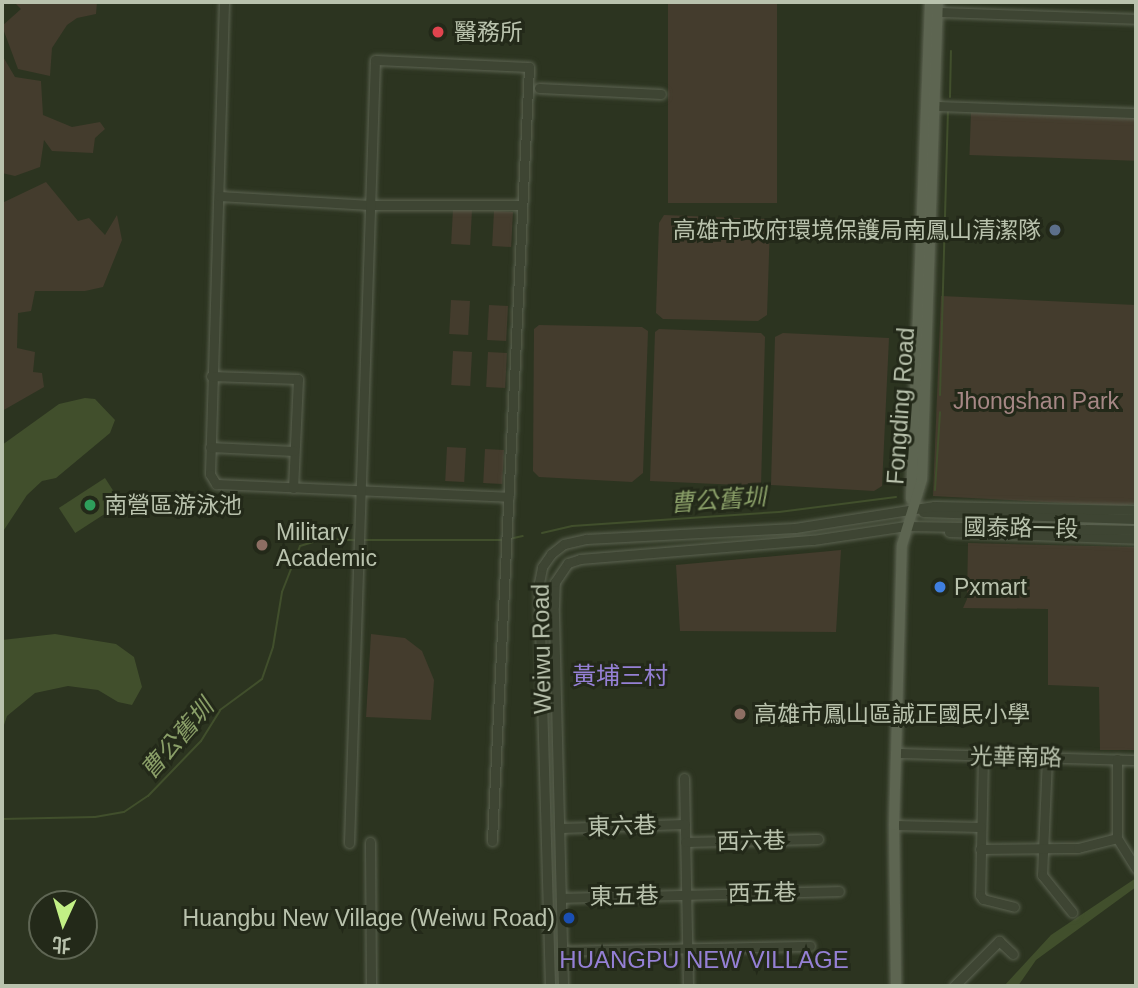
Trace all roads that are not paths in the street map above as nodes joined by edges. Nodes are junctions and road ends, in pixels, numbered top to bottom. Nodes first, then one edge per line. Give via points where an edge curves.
1 (224, 2) edge
2 (930, 2) edge
3 (938, 7) edge
4 (1136, 19) edge
5 (539, 88) dead end
6 (661, 94) dead end
7 (935, 106) junction
8 (1136, 113) edge
9 (219, 196) junction
10 (370, 205) junction
11 (522, 205) junction
12 (211, 376) junction
13 (210, 447) junction
14 (294, 451) junction
15 (293, 488) junction
16 (361, 490) junction
17 (509, 497) junction
18 (1136, 510) edge
19 (911, 512) junction
20 (1136, 519) edge
21 (906, 526) junction
22 (1136, 530) edge
23 (1106, 534) junction
24 (1136, 539) edge
25 (895, 754) junction
26 (984, 756) junction
27 (1047, 757) junction
28 (1117, 759) junction
29 (1136, 760) edge
30 (684, 778) dead end
31 (685, 824) junction
32 (894, 825) junction
33 (981, 827) junction
34 (560, 828) junction
35 (1117, 838) junction
36 (818, 839) dead end
37 (492, 841) dead end
38 (370, 842) dead end
39 (685, 842) junction
40 (349, 843) dead end
41 (1043, 847) junction
42 (980, 849) junction
43 (1136, 868) edge
44 (839, 891) dead end
45 (686, 894) junction
46 (561, 898) junction
47 (1014, 907) dead end
48 (1072, 912) dead end
49 (810, 946) dead end
50 (687, 948) junction
51 (562, 951) junction
52 (1013, 954) dead end
53 (371, 986) edge
54 (550, 986) edge
55 (563, 986) edge
56 (688, 986) edge
57 (896, 986) edge
58 (954, 986) edge

1 - 9 street
2 - 19 main road, Fongding Road
3 - 4 street
3 - 7 main road, Fongding Road
5 - 6 street
7 - 8 street
7 - 19 main road, Fongding Road via 922,479
9 - 10 street
9 - 12 street
10 - 11 street
10 - 11 street via 375,60 529,67
10 - 16 street
11 - 17 street
12 - 13 street
12 - 14 street via 298,379
13 - 14 street
13 - 15 street via 210,474 216,484
14 - 15 street
15 - 16 street
16 - 17 street
16 - 40 street
17 - 37 street
18 - 19 street via 933,506
19 - 20 street, 國泰路一段
19 - 21 main road
19 - 54 street, Weiwu Road via 795,528 586,540 564,544 551,554 539,583
21 - 23 street, 國泰路一段
21 - 25 main road
21 - 34 street, Weiwu Road via 813,540 568,563 555,582 554,605
22 - 23 street, 國泰路一段
23 - 24 street
25 - 26 street, 光華南路
25 - 32 main road
26 - 27 street, 光華南路
26 - 33 street
27 - 28 street, 光華南路
27 - 41 street
28 - 29 street, 光華南路
28 - 35 street
30 - 31 street
31 - 34 street, 東六巷
31 - 39 street
32 - 33 street
32 - 57 main road
33 - 42 street
34 - 46 street, Weiwu Road
35 - 41 street via 1078,848
35 - 43 street
36 - 39 street, 西六巷
38 - 53 street
39 - 45 street
41 - 42 street
41 - 48 street via 1042,875
42 - 47 street via 980,895
44 - 45 street, 西五巷
45 - 46 street, 東五巷
45 - 50 street
46 - 51 street, Weiwu Road
49 - 50 street
50 - 51 street
50 - 56 street
51 - 55 street, Weiwu Road
52 - 58 street via 999,941

